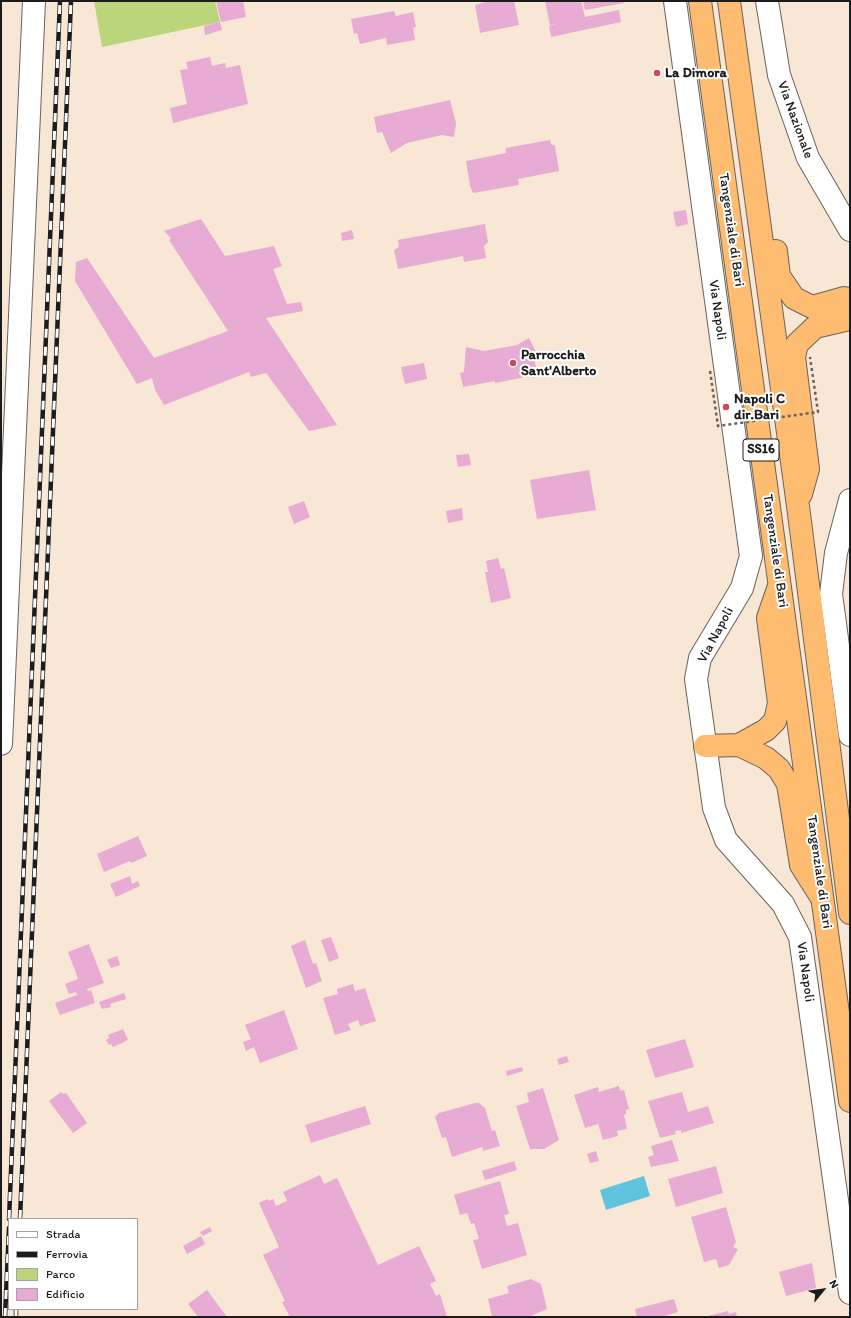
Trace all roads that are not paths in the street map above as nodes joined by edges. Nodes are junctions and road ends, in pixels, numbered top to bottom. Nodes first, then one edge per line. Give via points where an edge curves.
1 (34, 1) edge
2 (675, 1) edge
3 (700, 1) edge
4 (729, 1) edge
5 (767, 1) edge
6 (747, 138) junction
7 (850, 230) edge
8 (849, 309) edge
9 (850, 500) edge
10 (798, 506) junction
11 (780, 584) junction
12 (850, 735) edge
13 (1, 744) edge
14 (739, 745) junction
15 (705, 746) junction
16 (823, 899) junction
17 (850, 913) edge
18 (850, 1101) edge
19 (850, 1293) edge

1 - 13 street
2 - 15 street, Via Napoli via 751,556 742,588 700,658 696,679
3 - 11 highway, Tangenziale di Bari / SS16
4 - 6 highway, Tangenziale di Bari / SS16
5 - 7 street, Via Nazionale via 779,75 808,158
6 - 8 highway via 767,189 779,276 794,298 812,307
6 - 10 highway, Tangenziale di Bari / SS16
8 - 10 highway via 815,327 797,344 794,358 808,469
9 - 12 street via 836,553 831,594
10 - 17 highway, Tangenziale di Bari / SS16
11 - 14 highway via 768,618 779,703 774,721 766,730
11 - 16 highway, Tangenziale di Bari / SS16
14 - 15 highway
14 - 16 highway via 766,758 780,769 788,784 801,865
15 - 19 street, Via Napoli via 714,808 726,840 783,904 800,936
16 - 18 highway, Tangenziale di Bari / SS16

